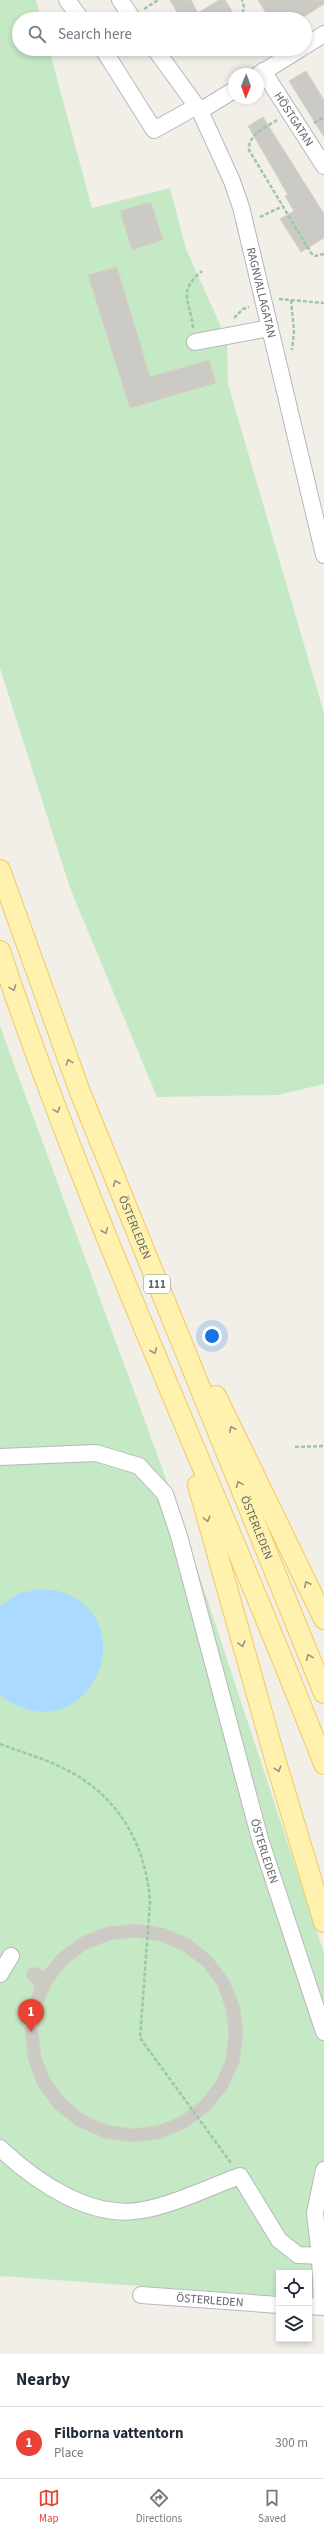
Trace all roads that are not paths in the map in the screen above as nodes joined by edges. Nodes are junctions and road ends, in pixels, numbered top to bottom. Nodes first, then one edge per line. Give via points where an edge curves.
1 (67, 0) edge
2 (120, 0) edge
3 (76, 12) edge
4 (129, 12) edge
5 (324, 34) edge
6 (312, 42) edge
7 (107, 56) edge
8 (160, 56) edge
9 (289, 56) edge
10 (264, 71) edge
11 (264, 77) edge
12 (228, 93) edge
13 (198, 108) junction
14 (324, 166) edge
15 (270, 328) junction
16 (194, 342) road end
17 (324, 555) edge
18 (0, 870) edge
19 (0, 951) edge
20 (151, 1270) junction
21 (179, 1414) junction
22 (0, 1457) edge
23 (324, 1619) edge
24 (324, 1693) edge
25 (324, 1764) edge
26 (324, 1922) edge
27 (11, 1956) dead end
28 (0, 1974) edge
29 (324, 2032) edge
30 (0, 2148) edge
31 (324, 2170) edge
32 (322, 2256) edge
33 (141, 2295) dead end
34 (276, 2305) edge
35 (312, 2306) edge

1 - 3 street
2 - 4 street
5 - 6 street
7 - 13 street via 154,130
8 - 13 street, RAGNVALLAGATAN
9 - 10 street, HÖSTGATAN
11 - 14 street, HÖSTGATAN
12 - 13 street
13 - 15 street, RAGNVALLAGATAN via 232,181
15 - 16 street
15 - 17 street, RAGNVALLAGATAN
20 -> 18 main road, ÖSTERLEDEN / 111 via 80,1092
19 -> 21 main road, 111 via 68,1140
23 -> 20 main road via 214,1390
24 -> 20 main road, ÖSTERLEDEN / 111
21 - 25 main road, 111 via 279,1647
21 -> 26 main road via 251,1675
22 - 29 street, ÖSTERLEDEN via 96,1453 139,1466 165,1494 181,1543 260,1840
27 - 28 street
30 - 32 street via 28,2172 57,2190 100,2208 126,2211 165,2204 240,2176 279,2240 298,2255
31 - 32 street via 315,2213
32 - 35 street via 322,2307
33 - 34 street, ÖSTERLEDEN

